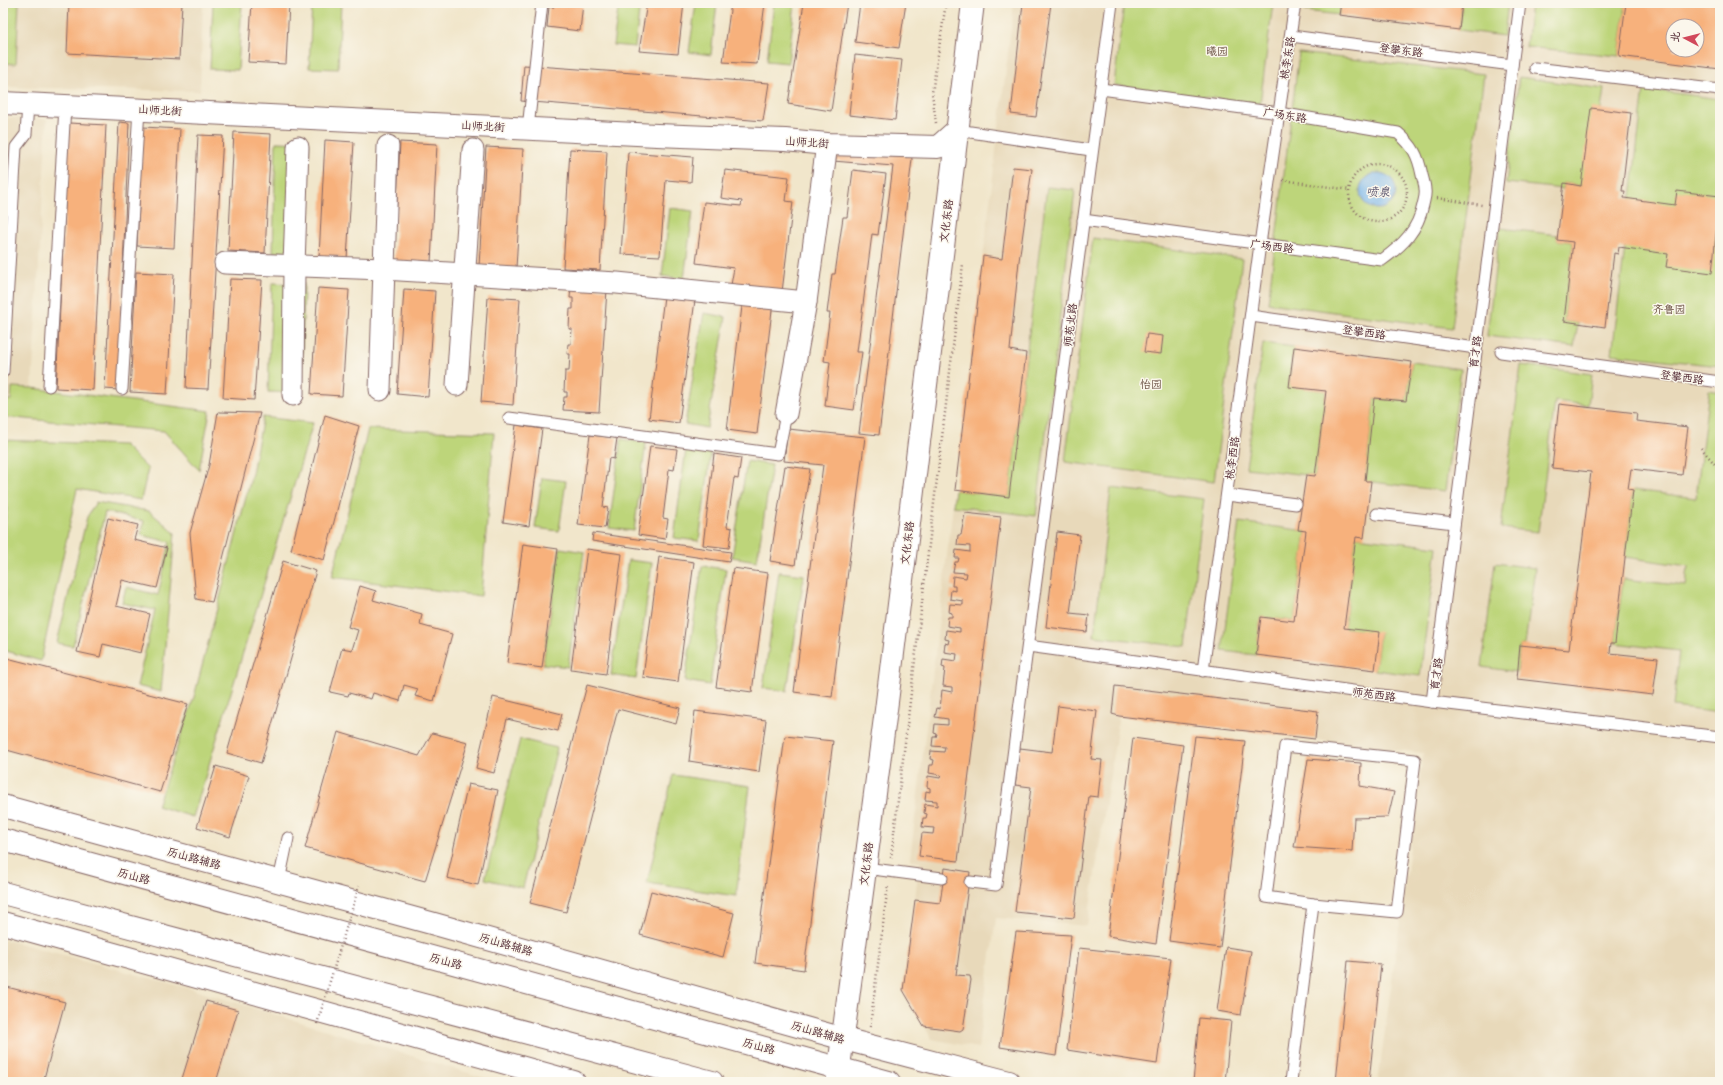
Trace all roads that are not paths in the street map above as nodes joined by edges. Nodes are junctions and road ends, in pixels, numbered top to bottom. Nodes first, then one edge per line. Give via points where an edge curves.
1 (542, 3) edge
2 (973, 3) edge
3 (1112, 3) edge
4 (1295, 3) edge
5 (1520, 3) edge
6 (1291, 36) junction
7 (1512, 65) junction
8 (1535, 68) dead end
9 (1101, 89) junction
10 (1720, 90) edge
11 (3, 103) edge
12 (28, 104) junction
13 (65, 106) junction
14 (139, 109) junction
15 (1279, 113) junction
16 (528, 128) junction
17 (957, 130) junction
18 (827, 144) junction
19 (388, 146) dead end
20 (298, 147) dead end
21 (473, 150) dead end
22 (1091, 150) junction
23 (1270, 177) joint
24 (1425, 196) joint
25 (1083, 220) junction
26 (1260, 244) junction
27 (225, 263) dead end
28 (294, 266) junction
29 (383, 269) junction
30 (466, 274) junction
31 (806, 302) junction
32 (1251, 316) junction
33 (1476, 348) junction
34 (1500, 352) dead end
35 (3, 372) edge
36 (1720, 382) edge
37 (457, 385) dead end
38 (49, 386) dead end
39 (122, 389) dead end
40 (380, 390) dead end
41 (293, 395) dead end
42 (786, 414) joint
43 (509, 418) dead end
44 (1227, 495) junction
45 (1296, 504) dead end
46 (1377, 514) dead end
47 (1454, 523) junction
48 (1028, 646) junction
49 (1203, 670) junction
50 (1432, 702) junction
51 (1720, 737) edge
52 (3, 806) edge
53 (288, 838) dead end
54 (3, 840) edge
55 (865, 868) junction
56 (942, 878) dead end
57 (279, 881) junction
58 (970, 882) dead end
59 (3, 893) edge
60 (1314, 904) junction
61 (3, 923) edge
62 (844, 1039) junction
63 (839, 1075) edge
64 (574, 1082) edge
65 (712, 1082) edge
66 (889, 1082) edge
67 (1009, 1082) edge
68 (1291, 1082) edge

1 - 16 lane
2 - 17 main road, 文化东路
3 - 9 lane, 师苑北路
4 - 6 lane, 桃李东路
5 - 7 lane, 育才路
6 - 7 lane, 登攀东路
6 - 15 lane, 桃李东路
7 - 33 lane, 育才路
8 - 10 lane
9 - 15 lane, 广场东路
9 - 22 lane, 师苑北路
11 - 12 main road, 山师北街
12 - 13 main road, 山师北街
12 - 35 lane via 26,134 16,146
13 - 14 main road, 山师北街
13 - 38 lane
14 - 16 main road, 山师北街
14 - 39 lane
15 - 23 lane, 桃李东路
15 - 24 lane, 广场东路 via 1398,133 1409,143 1419,159
16 - 18 main road, 山师北街
17 - 18 main road, 山师北街 via 938,147
17 - 22 lane
17 - 55 main road, 文化东路
18 - 31 street
19 - 29 street
20 - 28 street
21 - 30 street
22 - 25 lane, 师苑北路
23 - 26 lane, 桃李西路
24 - 26 lane, 广场西路 via 1420,217 1411,234 1382,260
25 - 26 lane, 广场西路
25 - 48 lane, 师苑北路
26 - 32 lane, 桃李西路
27 - 28 street
28 - 29 street
28 - 41 street
29 - 30 street
29 - 40 street
30 - 31 street via 617,283
30 - 37 street
31 - 42 street
32 - 33 lane, 登攀西路
32 - 44 lane, 桃李西路
33 - 47 lane, 育才路
34 - 36 lane, 登攀西路
42 - 43 lane via 778,454
44 - 45 lane
44 - 49 lane, 桃李西路
46 - 47 lane
47 - 50 lane, 育才路
48 - 49 lane, 师苑西路
48 - 58 lane, 师苑北路 via 996,885
49 - 50 lane, 师苑西路
50 - 51 lane, 师苑西路
52 - 57 main road, 历山路辅路
53 - 57 lane
54 - 63 main road, 历山路
55 - 56 lane
55 - 62 main road, 文化东路
57 - 62 main road, 历山路辅路
59 - 65 main road
60 - 60 lane via 1266,897 1285,746 1415,760 1397,912
60 - 68 lane
61 - 64 main road
62 - 63 main road, 文化东路
62 - 67 main road, 历山路辅路
63 - 66 main road, 历山路

